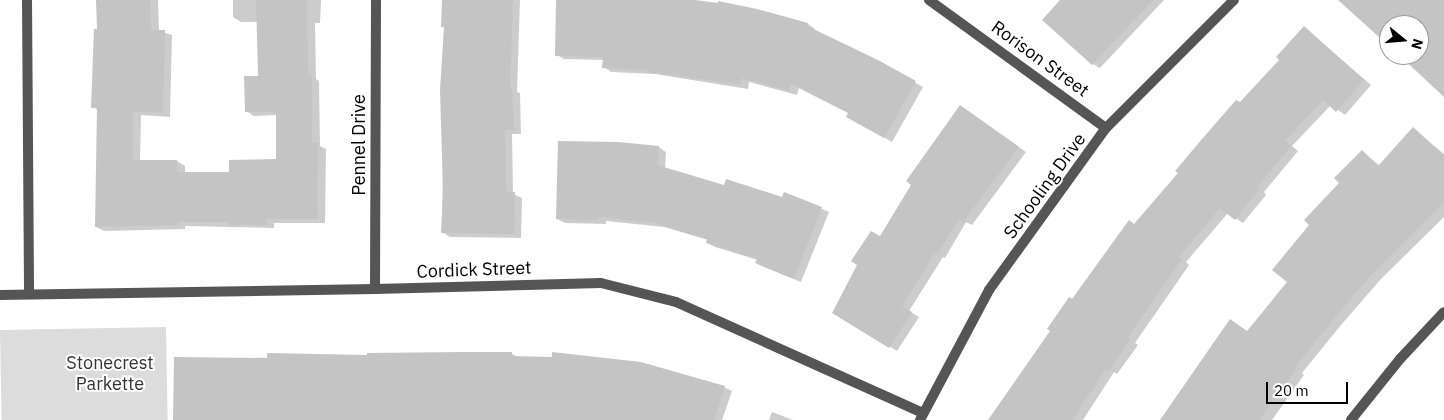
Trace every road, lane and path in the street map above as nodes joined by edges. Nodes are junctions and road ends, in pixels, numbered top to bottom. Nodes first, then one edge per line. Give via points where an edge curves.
1 (27, 0) edge
2 (376, 0) edge
3 (929, 0) edge
4 (1234, 0) edge
5 (1106, 128) junction
6 (375, 289) junction
7 (29, 294) junction
8 (0, 295) edge
9 (1444, 312) edge
10 (922, 416) edge
11 (1351, 420) edge

1 - 7 street
2 - 6 street, Pennel Drive
3 - 5 street, Rorison Street
4 - 5 street, Schooling Drive
5 - 10 street, Schooling Drive via 989,290
6 - 7 street, Cordick Street
6 - 10 street, Cordick Street via 601,283 676,302
7 - 8 street, Cordick Street
9 - 11 street via 1400,359

